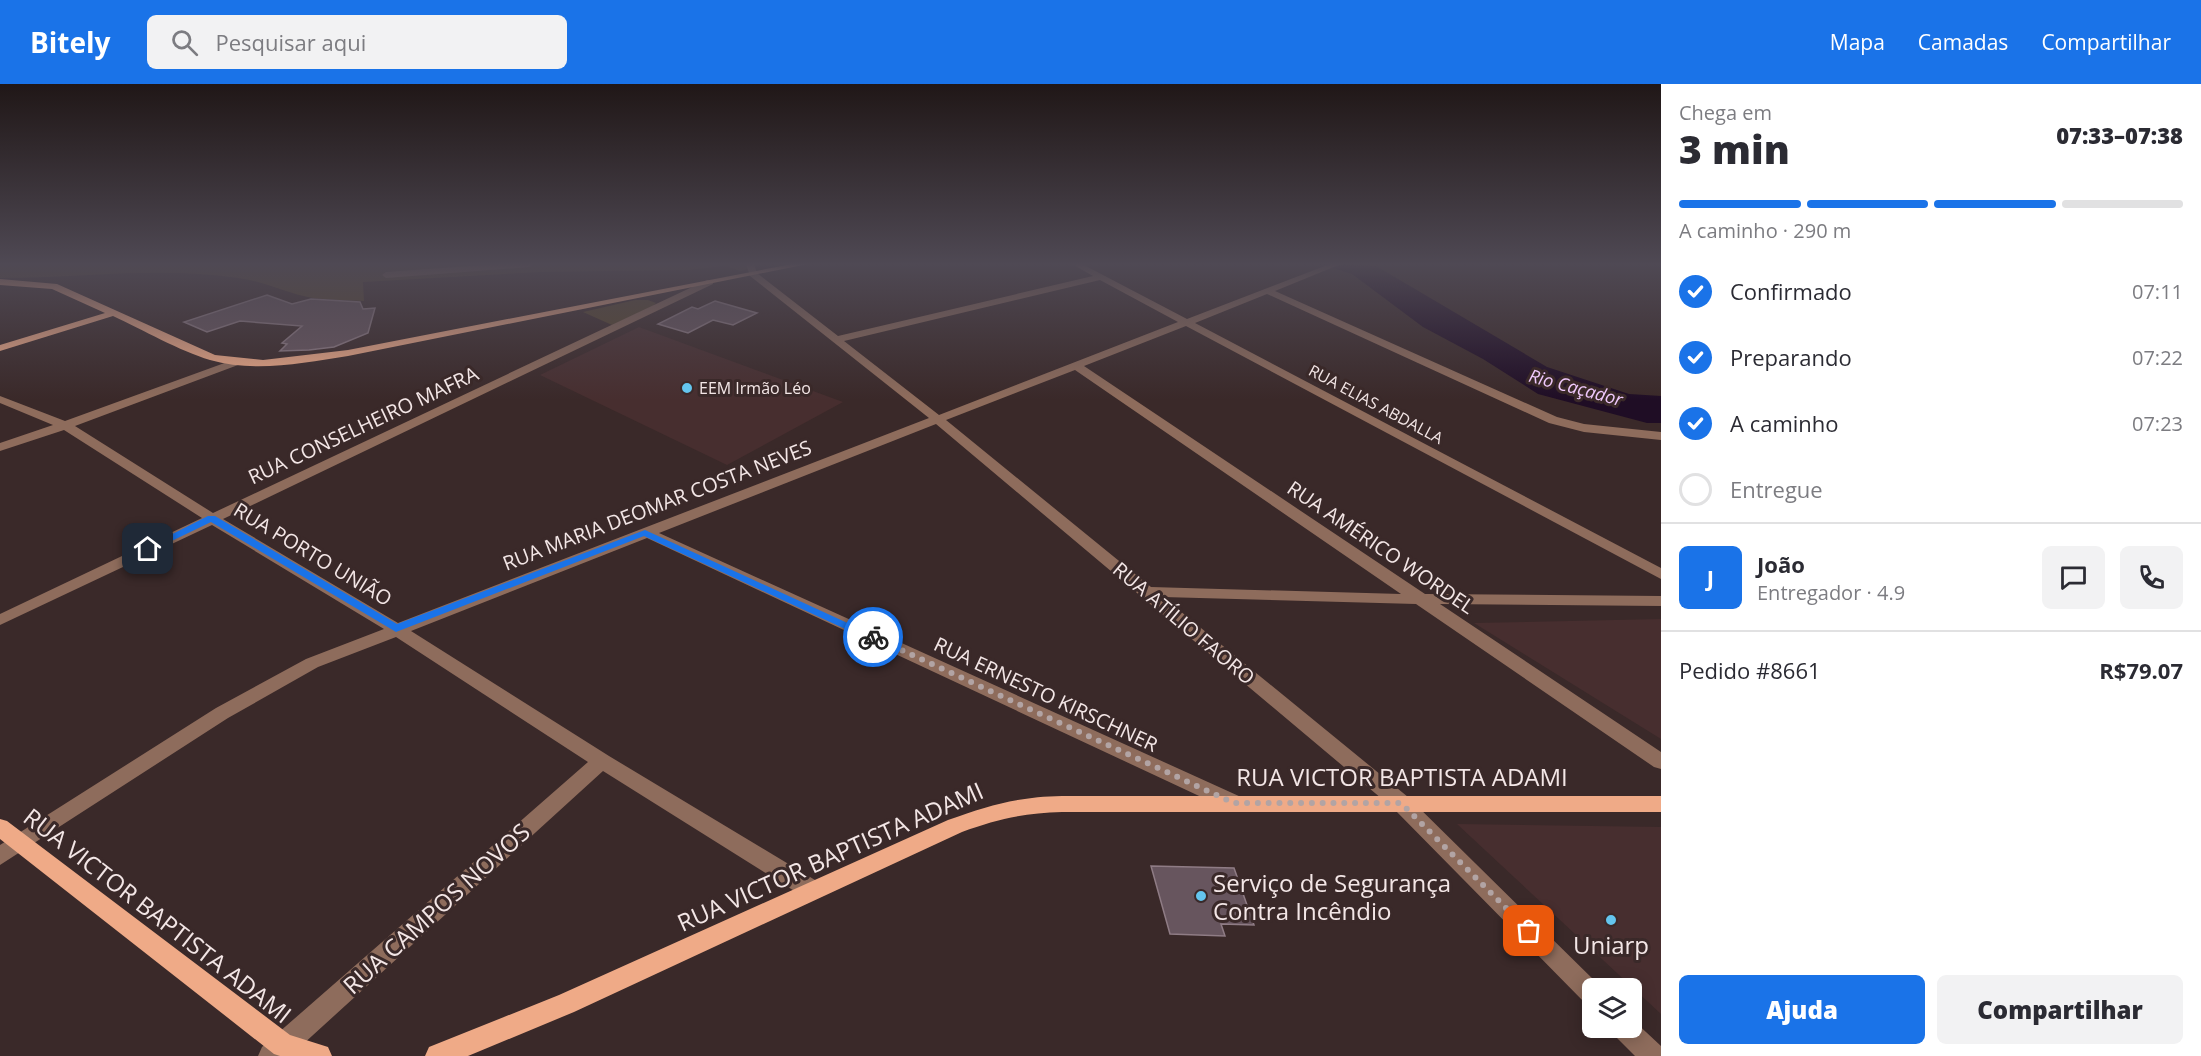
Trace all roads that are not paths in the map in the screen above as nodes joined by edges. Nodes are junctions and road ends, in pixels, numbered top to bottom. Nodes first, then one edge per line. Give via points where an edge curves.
1 (106, 309) edge
2 (572, 309) edge
3 (653, 309) edge
4 (801, 309) edge
5 (964, 309) edge
6 (1162, 309) edge
7 (1221, 309) edge
8 (1308, 309) edge
9 (114, 313) junction
10 (1187, 323) junction
11 (838, 339) junction
12 (0, 348) edge
13 (234, 363) junction
14 (1077, 366) junction
15 (0, 399) edge
16 (936, 418) junction
17 (68, 426) junction
18 (1661, 436) edge
19 (0, 447) edge
20 (0, 456) edge
21 (211, 518) junction
22 (645, 532) junction
23 (1661, 574) edge
24 (1147, 592) junction
25 (1420, 599) junction
26 (1661, 601) edge
27 (0, 620) edge
28 (396, 628) junction
29 (602, 761) junction
30 (1661, 762) edge
31 (1234, 803) junction
32 (1401, 803) junction
33 (1661, 804) edge
34 (0, 827) edge
35 (20, 843) junction
36 (0, 856) edge
37 (813, 890) junction
38 (1582, 985) edge
39 (1635, 1038) edge
40 (277, 1051) edge
41 (319, 1056) edge
42 (438, 1056) edge
43 (1653, 1056) edge

1 - 9 main road
2 - 13 main road via 348,353
3 - 21 street, RUA CONSELHEIRO MAFRA
4 - 11 street, RUA ATÍLIO FAORO
5 - 11 street
6 - 10 street, RUA ELIAS ABDALLA
7 - 10 street, RUA MARIA DEOMAR COSTA NEVES
8 - 18 street via 1553,420 1584,428
9 - 12 main road
9 - 13 main road
10 - 14 street, RUA MARIA DEOMAR COSTA NEVES
10 - 23 street, RUA ELIAS ABDALLA
11 - 16 street, RUA ATÍLIO FAORO
13 - 17 street
14 - 16 street, RUA MARIA DEOMAR COSTA NEVES
14 - 25 street, RUA AMÉRICO WORDEL
15 - 17 street, RUA PORTO UNIÃO
16 - 22 street, RUA MARIA DEOMAR COSTA NEVES
16 - 24 street, RUA ATÍLIO FAORO
17 - 19 street
17 - 20 street
17 - 21 street, RUA PORTO UNIÃO
21 - 27 street, RUA CONSELHEIRO MAFRA
21 - 28 street, RUA PORTO UNIÃO
22 - 28 street, RUA MARIA DEOMAR COSTA NEVES
22 - 31 street, RUA ERNESTO KIRSCHNER
24 - 25 street
24 - 32 street, RUA ATÍLIO FAORO
25 - 26 street
25 - 30 street, RUA AMÉRICO WORDEL
28 - 29 street, RUA PORTO UNIÃO
28 - 35 street, RUA MARIA DEOMAR COSTA NEVES via 312,663 222,713
29 - 37 street, RUA PORTO UNIÃO
29 - 40 street, RUA CAMPOS NOVOS
31 - 32 main road, RUA VICTOR BAPTISTA ADAMI
31 - 37 main road, RUA VICTOR BAPTISTA ADAMI via 1053,804 997,811
32 - 33 main road, RUA VICTOR BAPTISTA ADAMI
32 - 38 street, RUA ATÍLIO FAORO
34 - 35 main road, RUA VICTOR BAPTISTA ADAMI
35 - 36 street, RUA MARIA DEOMAR COSTA NEVES
35 - 40 main road, RUA VICTOR BAPTISTA ADAMI
37 - 42 main road, RUA VICTOR BAPTISTA ADAMI via 566,1004
39 - 43 street
40 - 41 main road, RUA VICTOR BAPTISTA ADAMI

